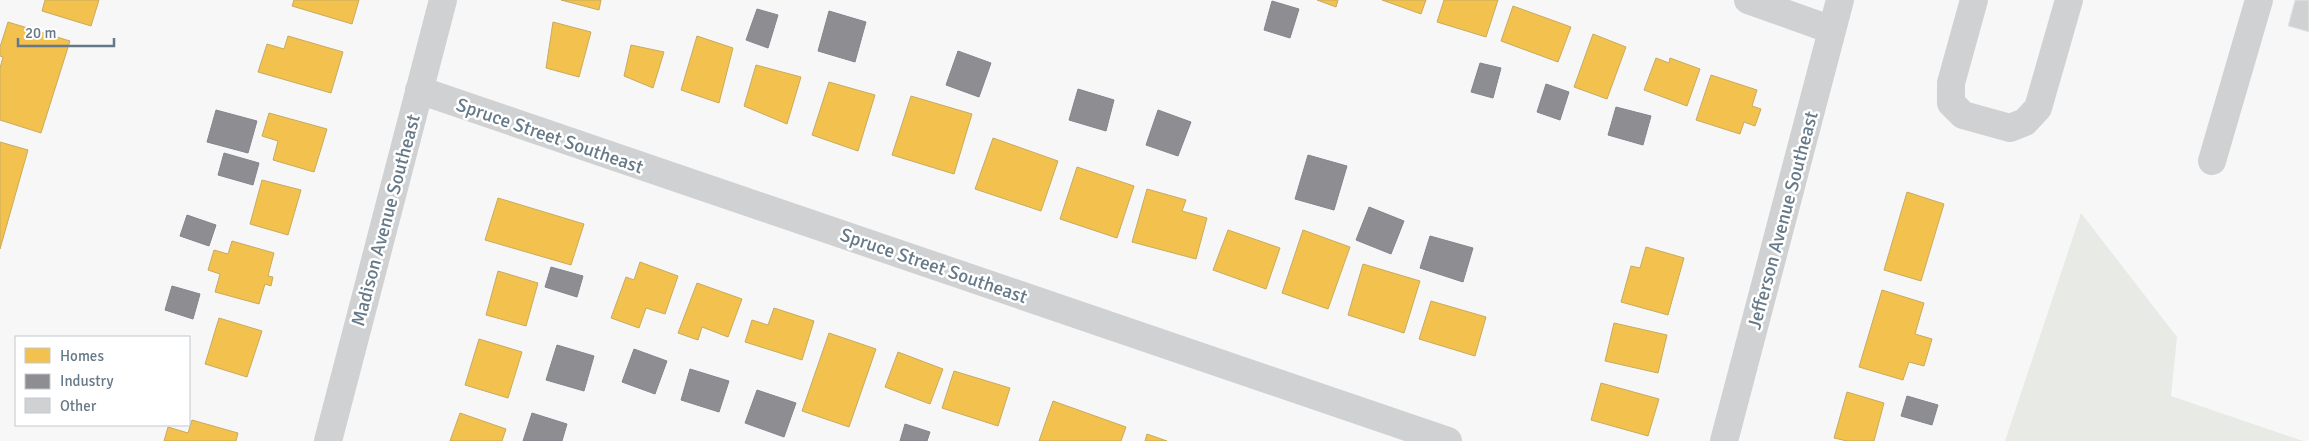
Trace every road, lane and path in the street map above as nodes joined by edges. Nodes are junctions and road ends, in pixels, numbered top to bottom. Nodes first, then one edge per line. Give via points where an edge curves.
1 (443, 0) edge
2 (1748, 0) edge
3 (1840, 0) edge
4 (1974, 0) edge
5 (2069, 0) edge
6 (2259, 0) edge
7 (1832, 30) junction
8 (419, 90) junction
9 (2212, 161) dead end
10 (328, 441) edge
11 (1448, 441) edge
12 (1724, 441) edge

1 - 8 street, Madison Avenue Southeast
2 - 7 street
3 - 7 street, Jefferson Avenue Southeast
4 - 5 street via 1951,83 1951,103 1963,115 2010,128 2025,122 2038,108
6 - 9 street
7 - 12 street, Jefferson Avenue Southeast
8 - 10 street, Madison Avenue Southeast
8 - 11 street, Spruce Street Southeast

